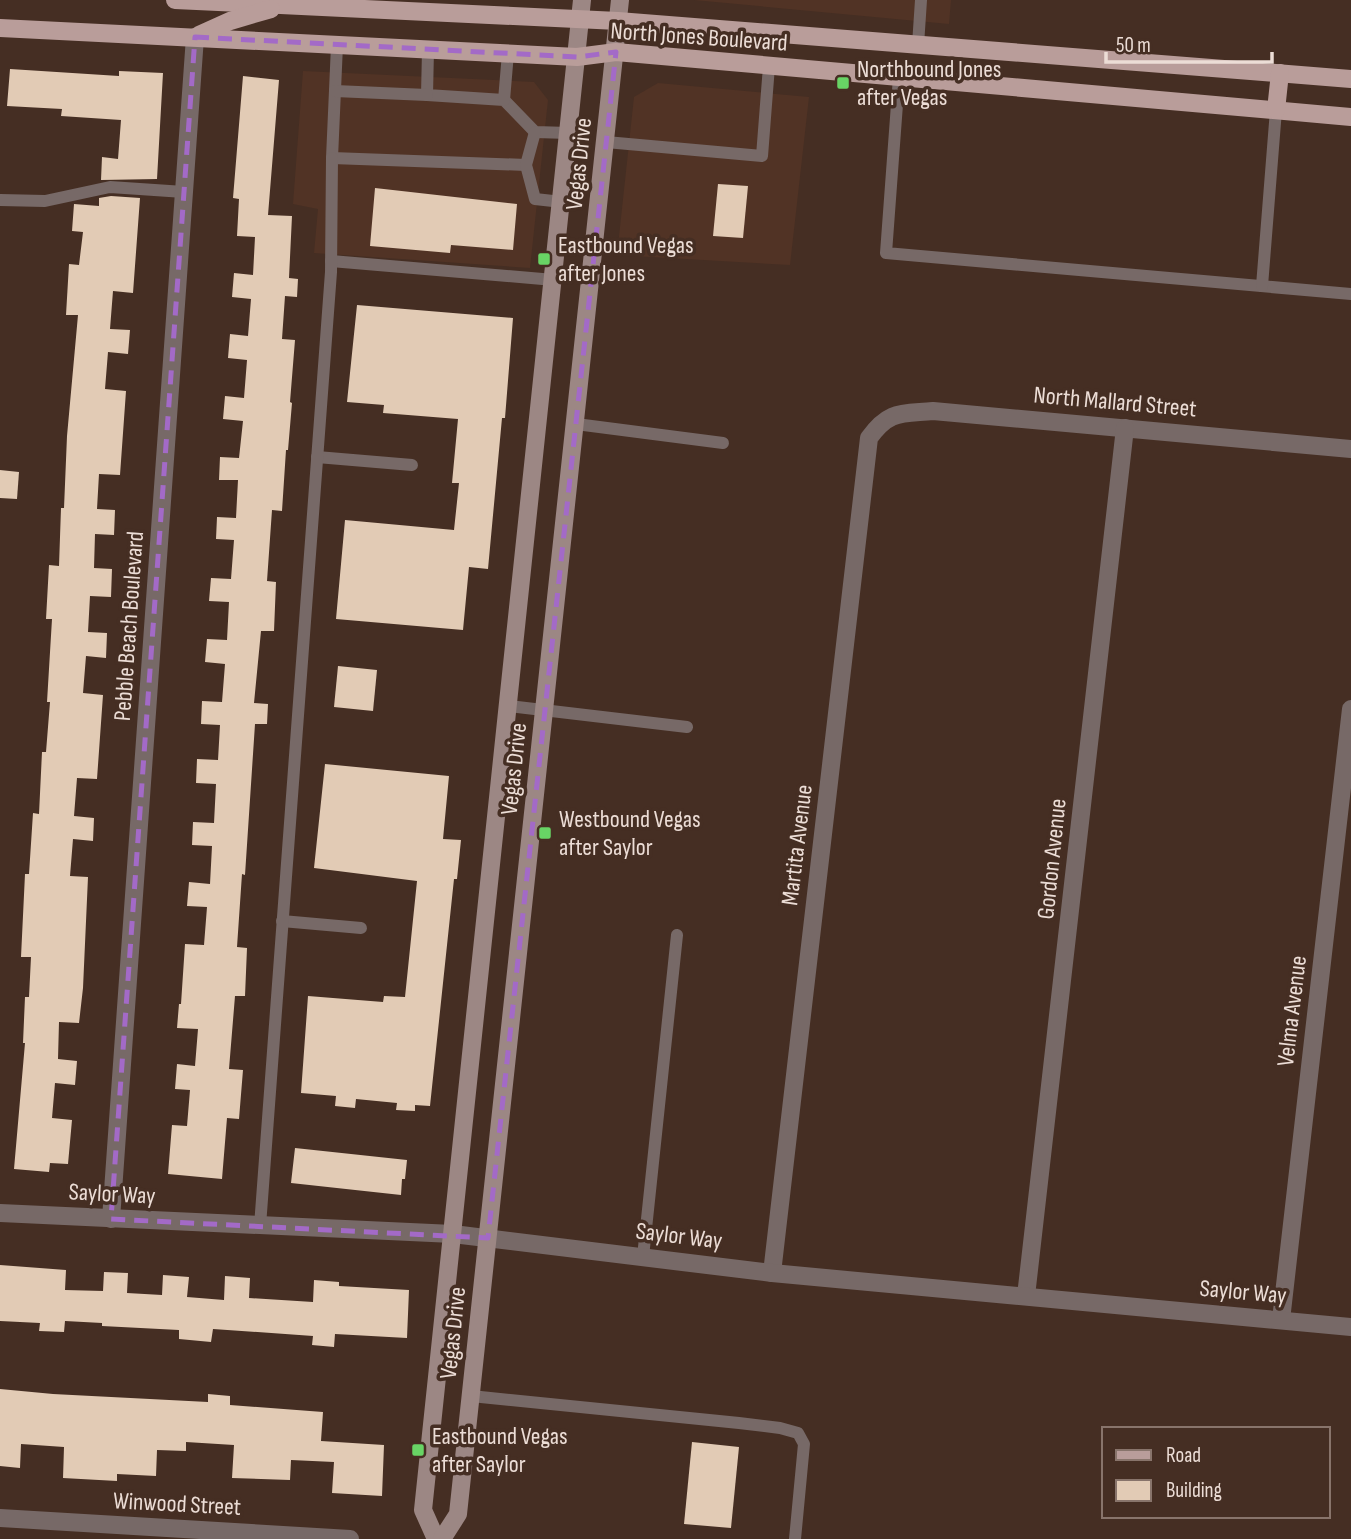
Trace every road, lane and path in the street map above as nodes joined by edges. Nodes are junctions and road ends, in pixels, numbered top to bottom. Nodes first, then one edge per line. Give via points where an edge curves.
1 (175, 0) edge
2 (199, 0) edge
3 (582, 0) edge
4 (620, 0) edge
5 (921, 0) edge
6 (285, 5) junction
7 (467, 7) edge
8 (581, 19) junction
9 (618, 21) junction
10 (0, 27) edge
11 (195, 37) junction
12 (337, 45) junction
13 (918, 45) junction
14 (428, 50) junction
15 (615, 52) junction
16 (508, 53) junction
17 (577, 57) junction
18 (769, 66) junction
19 (1280, 73) junction
20 (900, 77) junction
21 (1351, 79) edge
22 (335, 91) junction
23 (427, 95) junction
24 (504, 100) junction
25 (1276, 110) junction
26 (1351, 117) edge
27 (536, 132) junction
28 (569, 133) junction
29 (606, 142) junction
30 (332, 159) junction
31 (526, 164) junction
32 (184, 192) junction
33 (0, 200) edge
34 (562, 202) junction
35 (331, 261) junction
36 (554, 281) junction
37 (1262, 286) junction
38 (1351, 294) edge
39 (576, 424) junction
40 (878, 426) joint
41 (1125, 428) junction
42 (723, 443) dead end
43 (1351, 449) edge
44 (317, 457) junction
45 (412, 465) dead end
46 (509, 706) junction
47 (1351, 709) edge
48 (545, 710) junction
49 (687, 727) dead end
50 (282, 921) junction
51 (361, 928) dead end
52 (677, 935) dead end
53 (0, 1213) edge
54 (111, 1219) junction
55 (260, 1226) junction
56 (453, 1234) junction
57 (488, 1238) junction
58 (643, 1257) junction
59 (772, 1273) junction
60 (1027, 1296) junction
61 (1281, 1320) junction
62 (1351, 1326) edge
63 (471, 1396) junction
64 (0, 1518) edge
65 (350, 1539) edge
66 (436, 1539) edge
67 (442, 1539) edge
68 (795, 1539) edge

1 - 2 main road, North Jones Boulevard
2 - 6 main road, North Jones Boulevard
3 - 8 main road, Vegas Drive
4 - 9 main road, Vegas Drive
5 - 13 lane
6 - 7 main road, North Jones Boulevard
6 - 11 main road
7 - 8 main road, North Jones Boulevard
8 - 9 main road, North Jones Boulevard
8 - 17 main road, Vegas Drive
9 - 13 main road, North Jones Boulevard
9 - 15 main road, Vegas Drive
10 - 11 main road, North Jones Boulevard
11 - 12 main road, North Jones Boulevard
11 - 32 street, Pebble Beach Boulevard
12 - 14 main road, North Jones Boulevard
12 - 22 lane
13 - 19 main road, North Jones Boulevard
14 - 16 main road, North Jones Boulevard
14 - 23 lane
15 - 17 main road, North Jones Boulevard
15 - 18 main road, North Jones Boulevard
15 - 29 main road, Vegas Drive
16 - 17 main road, North Jones Boulevard
16 - 24 lane
17 - 28 main road, Vegas Drive
18 - 20 main road, North Jones Boulevard
18 - 29 lane via 762,156
19 - 21 main road, North Jones Boulevard
19 - 25 main road
20 - 25 main road, North Jones Boulevard
20 - 37 lane via 887,253
22 - 23 lane
22 - 30 lane
23 - 24 lane
24 - 27 lane
25 - 26 main road, North Jones Boulevard
25 - 37 lane
27 - 28 lane
27 - 31 lane
28 - 34 main road, Vegas Drive
29 - 39 main road, Vegas Drive
30 - 31 lane
30 - 35 lane
31 - 34 lane via 535,199
32 - 33 lane via 110,187 44,201
32 - 54 street, Pebble Beach Boulevard
34 - 36 main road, Vegas Drive
35 - 36 lane
35 - 44 lane
36 - 46 main road, Vegas Drive
37 - 38 lane
39 - 42 lane
39 - 48 main road, Vegas Drive
40 - 41 street, North Mallard Street via 893,415 933,411
40 - 59 street, Martita Avenue via 869,438
41 - 43 street, North Mallard Street
41 - 60 street, Gordon Avenue
44 - 45 lane
44 - 50 lane
46 - 48 lane
46 - 56 main road, Vegas Drive
47 - 61 street, Velma Avenue
48 - 49 lane
48 - 57 main road, Vegas Drive
50 - 51 lane
50 - 55 lane
52 - 58 lane
53 - 54 street, Saylor Way
54 - 55 street, Saylor Way
55 - 56 street, Saylor Way
56 - 57 street, Saylor Way
56 - 66 main road, Vegas Drive via 424,1510
57 - 58 street, Saylor Way
57 - 63 main road, Vegas Drive
58 - 59 street, Saylor Way
59 - 60 street, Saylor Way
60 - 61 street, Saylor Way
61 - 62 street, Saylor Way
63 - 67 main road, Vegas Drive via 458,1514
63 - 68 lane via 798,1433 804,1444
64 - 65 street, Winwood Street

